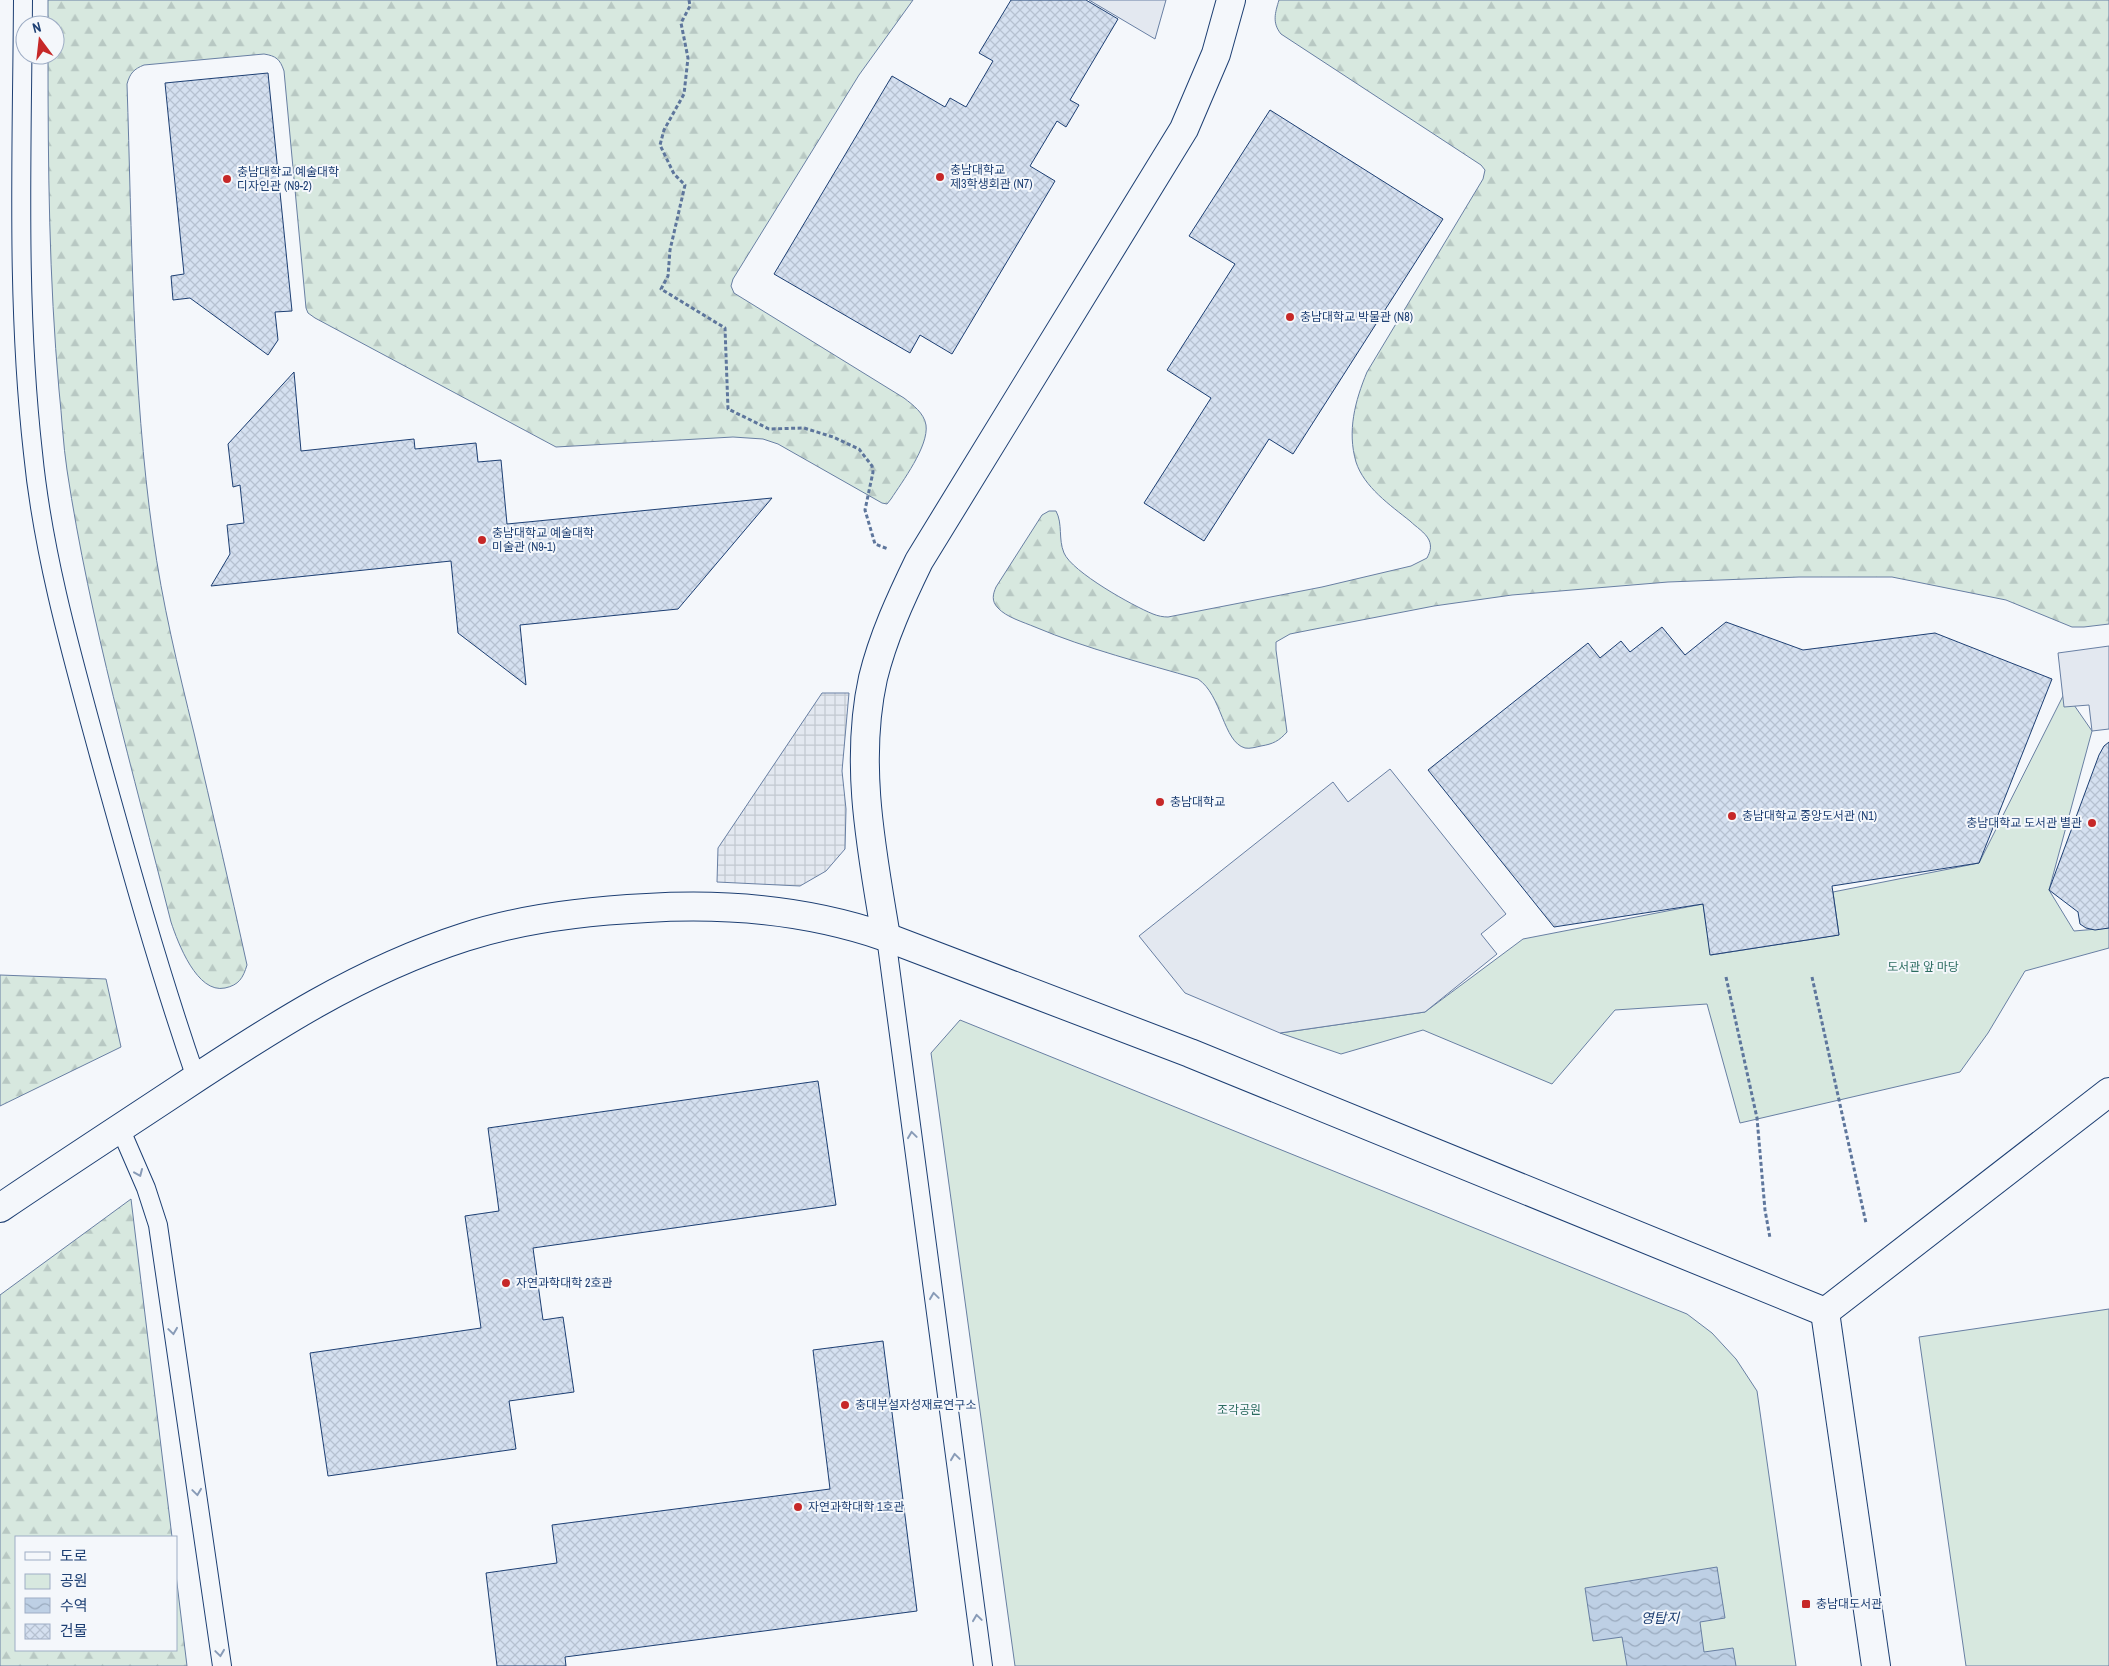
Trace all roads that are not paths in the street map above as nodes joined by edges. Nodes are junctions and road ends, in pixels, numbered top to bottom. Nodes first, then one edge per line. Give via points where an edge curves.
1 (23, 0) edge
2 (1232, 0) edge
3 (886, 937) junction
4 (196, 1078) junction
5 (2109, 1092) edge
6 (120, 1128) junction
7 (0, 1208) edge
8 (1825, 1312) junction
9 (222, 1666) edge
10 (984, 1666) edge
11 (1876, 1666) edge

1 - 4 lane via 23,307 32,453 38,492 77,674 142,908
2 - 3 street via 1216,54 1184,129 919,561 883,645 873,678 868,714 864,783
3 - 4 street via 806,915 711,906 621,909 508,925 466,936 388,967 294,1014
3 - 8 street via 1190,1053
10 -> 3 lane
4 - 6 street
5 - 8 street
6 - 7 street
6 -> 9 lane via 158,1224
8 - 11 street

